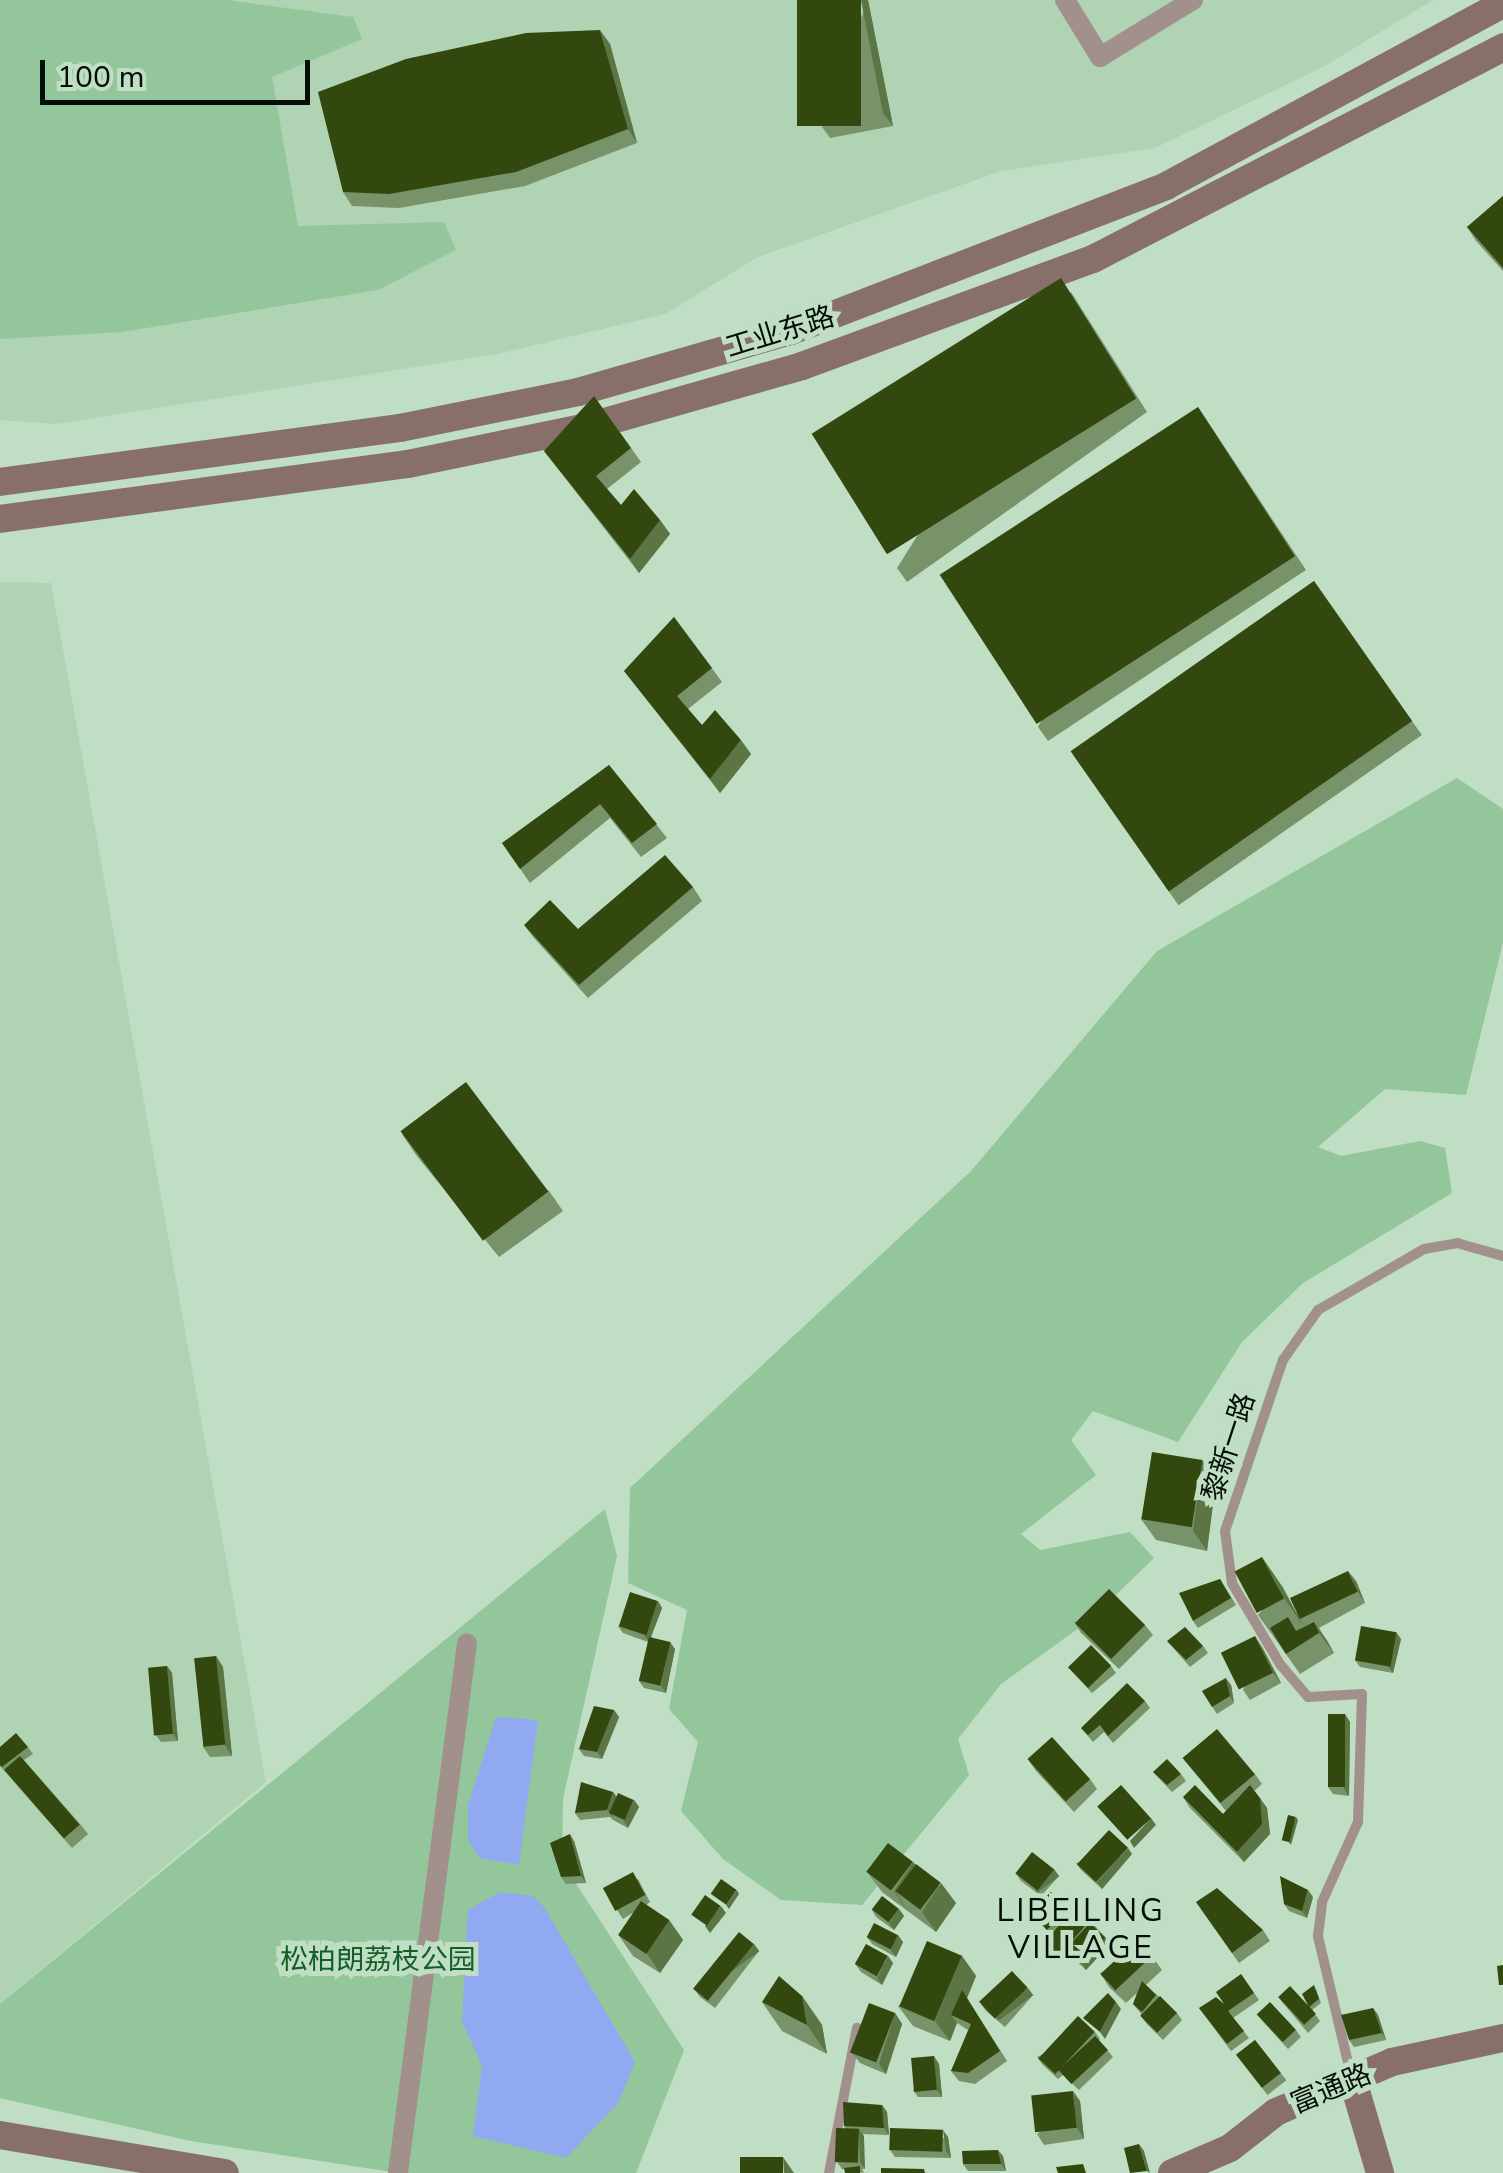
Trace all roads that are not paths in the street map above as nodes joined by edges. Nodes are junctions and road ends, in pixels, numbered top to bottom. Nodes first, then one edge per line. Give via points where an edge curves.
1 (1064, 0) edge
2 (1193, 0) edge
3 (1503, 4) edge
4 (1503, 47) edge
5 (0, 482) edge
6 (0, 519) edge
7 (1503, 1256) edge
8 (468, 1643) dead end
9 (857, 2028) edge
10 (1503, 2038) edge
11 (1353, 2081) junction
12 (0, 2135) edge
13 (224, 2173) edge
14 (398, 2173) edge
15 (829, 2173) edge
16 (1172, 2173) edge
17 (1380, 2173) edge

1 - 2 street via 1100,57
3 - 5 main road, 工业东路 via 1131,202 791,331 578,392 400,428
4 - 6 main road, 工业东路 via 1111,251 802,366 587,427 408,464
7 - 11 lane, 黎新一路 via 1457,1243 1424,1250 1318,1310 1276,1378 1225,1531 1232,1583 1308,1697 1362,1694 1358,1822 1322,1902 1318,1936
8 - 14 street
9 - 15 lane
10 - 11 main road, 富通路 via 1392,2062
11 - 16 main road, 富通路 via 1276,2112 1230,2148
11 - 17 main road
12 - 13 main road

